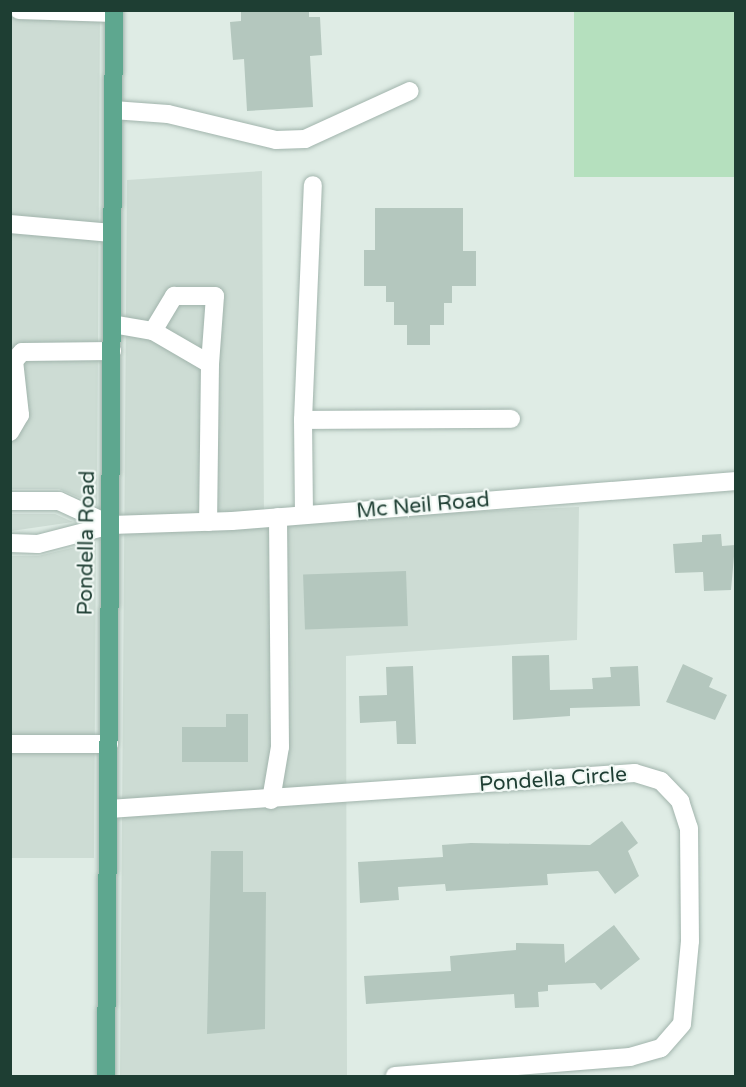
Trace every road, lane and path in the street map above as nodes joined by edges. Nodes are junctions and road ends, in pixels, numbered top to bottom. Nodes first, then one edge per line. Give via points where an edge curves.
1 (19, 10) edge
2 (114, 12) edge
3 (410, 91) dead end
4 (113, 110) junction
5 (313, 185) dead end
6 (10, 224) edge
7 (112, 233) junction
8 (112, 324) junction
9 (153, 331) junction
10 (112, 351) junction
11 (210, 364) junction
12 (511, 419) dead end
13 (303, 420) junction
14 (10, 432) edge
15 (735, 481) edge
16 (10, 501) edge
17 (304, 515) junction
18 (278, 518) junction
19 (208, 522) junction
20 (111, 525) junction
21 (10, 543) edge
22 (10, 744) edge
23 (109, 744) junction
24 (271, 800) junction
25 (109, 809) junction
26 (106, 1077) edge
27 (395, 1077) edge

1 - 2 street
2 - 4 main road, Pondella Road
3 - 4 street via 305,139 276,140 168,114
4 - 7 main road, Pondella Road
5 - 13 street
6 - 7 street
7 - 8 main road, Pondella Road
8 - 9 street
8 - 10 main road, Pondella Road
9 - 11 street
9 - 11 street via 174,296 215,296
10 - 14 street via 22,352 14,362 20,415
10 - 20 main road, Pondella Road
11 - 19 street
12 - 13 street
13 - 17 street
15 - 17 street, Mc Neil Road
16 - 20 street via 58,501
17 - 18 street, Mc Neil Road
18 - 19 street, Mc Neil Road
18 - 24 street via 280,747
19 - 20 street, Mc Neil Road
20 - 21 street via 38,544
20 - 23 main road, Pondella Road
22 - 23 street
23 - 25 main road, Pondella Road
24 - 25 street, Pondella Circle
24 - 27 street, Pondella Circle via 635,773 661,781 680,801 689,828 688,995 682,1024 661,1048 630,1056
25 - 26 main road, Pondella Road

